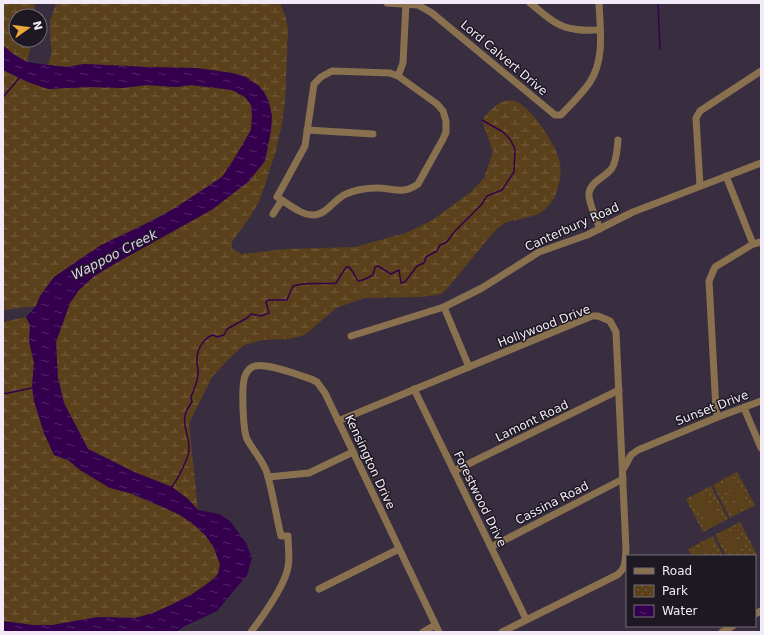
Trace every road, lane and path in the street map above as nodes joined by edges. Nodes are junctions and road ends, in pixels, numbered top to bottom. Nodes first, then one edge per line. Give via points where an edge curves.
1 (387, 3) edge
2 (530, 3) edge
3 (599, 3) edge
4 (406, 4) edge
5 (600, 30) junction
6 (761, 71) edge
7 (398, 76) junction
8 (307, 130) junction
9 (373, 134) dead end
10 (618, 140) dead end
11 (761, 163) edge
12 (726, 176) junction
13 (700, 186) junction
14 (282, 200) junction
15 (273, 214) dead end
16 (600, 229) junction
17 (761, 242) edge
18 (753, 244) junction
19 (444, 306) junction
20 (351, 336) dead end
21 (469, 367) junction
22 (414, 389) junction
23 (619, 390) junction
24 (761, 401) edge
25 (744, 408) junction
26 (718, 417) junction
27 (338, 420) junction
28 (761, 448) edge
29 (353, 452) junction
30 (623, 470) junction
31 (454, 471) junction
32 (268, 478) junction
33 (623, 479) junction
34 (491, 547) junction
35 (399, 549) junction
36 (320, 589) dead end
37 (526, 619) junction
38 (731, 627) edge
39 (437, 629) edge
40 (251, 632) edge
41 (422, 632) edge
42 (502, 632) edge
43 (722, 632) edge

1 - 4 street, Lord Calvert Drive
2 - 5 street via 563,27 574,30
3 - 5 street
4 - 5 street, Lord Calvert Drive via 418,5 432,12 555,115 562,115 597,70
4 - 7 street via 403,63
6 - 13 street via 697,114
7 - 8 street via 390,73 332,71 321,77 314,84
7 - 14 street via 437,104 443,111 446,121 443,139 418,184 404,191 376,188 346,194 322,213 315,215 306,215
8 - 9 street
8 - 14 street via 305,146 277,197
10 - 16 street via 612,169 595,182 589,193
11 - 12 street, Canterbury Road
12 - 13 street, Canterbury Road
12 - 18 street
13 - 16 street, Canterbury Road via 633,212
14 - 15 street
16 - 19 street, Canterbury Road via 539,252 482,288
17 - 18 street
18 - 26 street via 715,267 709,281
19 - 20 street, Canterbury Road
19 - 21 street
21 - 22 street, Hollywood Drive
21 - 23 street, Hollywood Drive via 592,316 598,316 610,321 616,332
22 - 27 street, Hollywood Drive
22 - 31 street, Forestwood Drive
23 - 30 street, Hollywood Drive
23 - 31 street, Lamont Road
24 - 25 street, Sunset Drive
25 - 26 street, Sunset Drive
25 - 28 street
26 - 30 street, Sunset Drive via 638,450 626,461
27 - 29 street, Kensington Drive
27 - 32 street, Kensington Drive via 317,382 267,366 250,368 243,383 244,428 246,438 262,462
29 - 32 street via 309,473
29 - 35 street, Kensington Drive
30 - 33 street, Hollywood Drive
31 - 34 street, Forestwood Drive
32 - 40 street via 281,536 288,536 288,568 273,601
33 - 34 street, Cassina Road
33 - 37 street, Hollywood Drive via 626,550 622,572
34 - 37 street, Forestwood Drive
35 - 36 street
35 - 39 street, Kensington Drive
37 - 42 street
38 - 43 street
39 - 41 street

